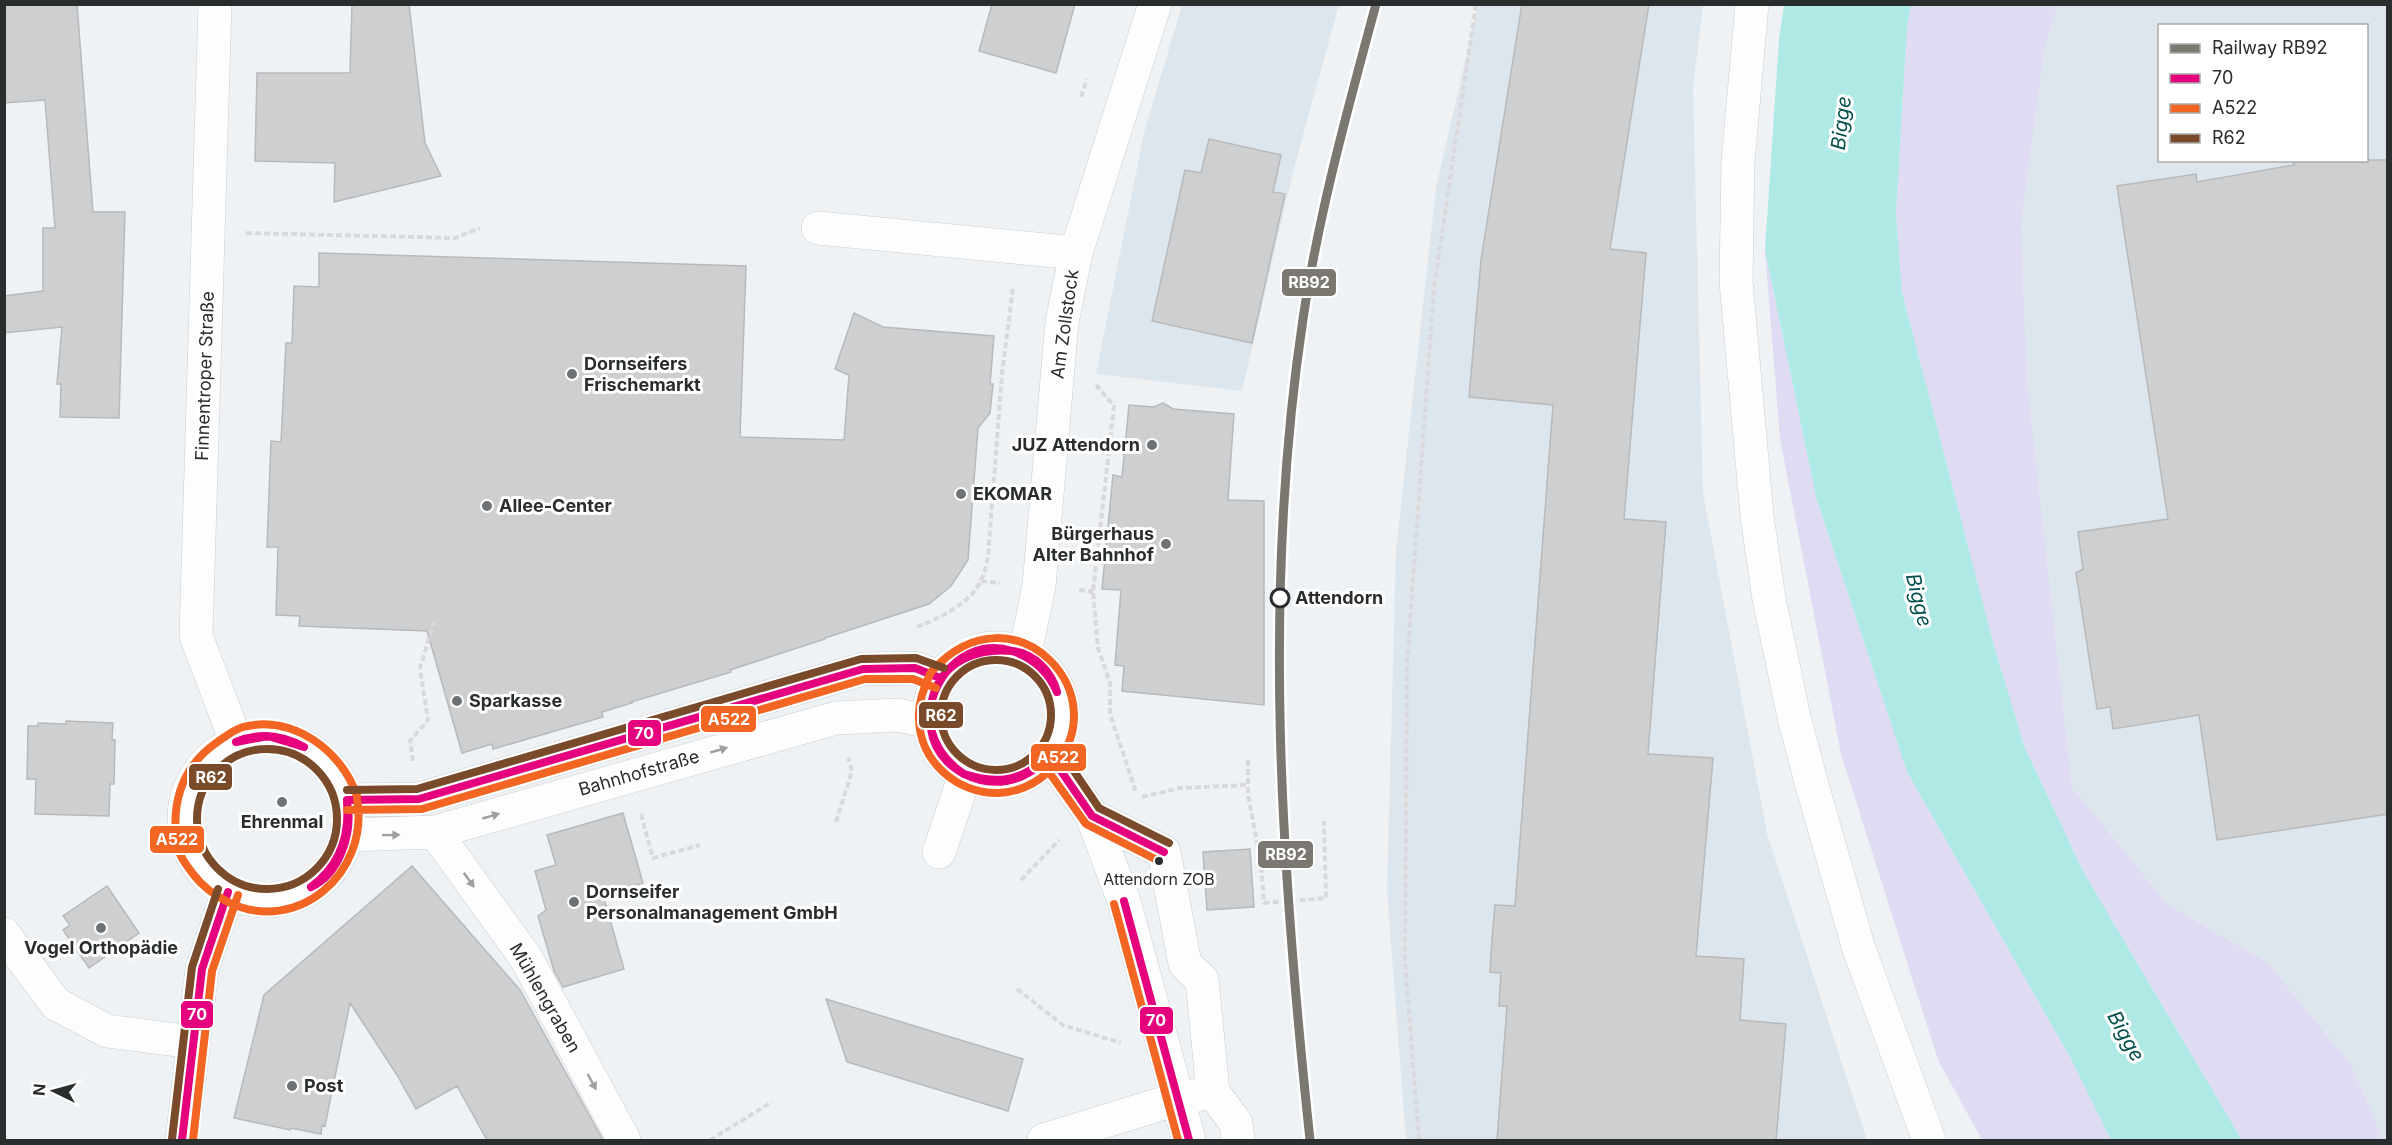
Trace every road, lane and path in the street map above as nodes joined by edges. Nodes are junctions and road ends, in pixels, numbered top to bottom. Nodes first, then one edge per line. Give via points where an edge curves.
1 (215, 4) edge
2 (1155, 4) edge
3 (1476, 4) edge
4 (1752, 4) edge
5 (480, 228) dead end
6 (818, 228) dead end
7 (209, 232) junction
8 (1031, 249) junction
9 (1076, 253) junction
10 (1089, 377) dead end
11 (434, 622) dead end
12 (910, 630) dead end
13 (1025, 654) junction
14 (940, 678) junction
15 (836, 718) junction
16 (929, 722) junction
17 (236, 741) junction
18 (1050, 755) junction
19 (1248, 760) dead end
20 (965, 775) junction
21 (631, 776) junction
22 (1138, 798) dead end
23 (412, 799) junction
24 (347, 800) junction
25 (1092, 816) junction
26 (1324, 821) dead end
27 (836, 822) dead end
28 (435, 832) junction
29 (348, 835) junction
30 (700, 845) dead end
31 (939, 852) dead end
32 (1172, 891) junction
33 (228, 892) junction
34 (1124, 901) junction
35 (4, 934) edge
36 (1017, 989) dead end
37 (192, 1042) junction
38 (1166, 1057) junction
39 (1213, 1092) junction
40 (1178, 1099) junction
41 (772, 1102) dead end
42 (182, 1140) edge
43 (624, 1140) edge
44 (710, 1140) edge
45 (1044, 1140) edge
46 (1189, 1140) edge
47 (1238, 1140) edge
48 (1419, 1140) edge
49 (1929, 1140) edge

1 - 7 street, Finnentroper Straße
2 - 9 street, Am Zollstock
3 - 48 path via 1434,288 1407,663 1406,961
4 - 49 street via 1738,162 1736,281 1757,516 1769,599 1809,774 1859,949
5 - 7 path via 455,238
6 - 8 street
7 - 17 street, Finnentroper Straße via 196,636
8 - 9 street
8 - 12 path via 1014,281 1002,374 988,557 981,581 968,598
9 - 13 street, Am Zollstock via 1062,322 1039,586
10 - 22 path via 1114,406 1093,592 1098,648 1110,683 1110,714
11 - 23 path via 420,668 428,720 410,741
13 - 14 street via 988,648 969,654
13 - 18 street via 1048,673 1061,699 1063,718
14 - 16 street via 933,692
14 - 23 street, Bahnhofstraße via 915,668 863,669
15 - 16 street, Bahnhofstraße via 898,715
21 -> 15 street, Bahnhofstraße
15 - 27 path via 852,771
16 - 20 street via 940,753
17 - 24 street via 263,736 292,740 308,748 336,774
17 - 33 street via 213,755 196,776 186,801 184,828 191,853 206,876
18 - 20 street via 1037,769 1020,778 983,782
18 - 25 street
19 - 26 path via 1248,795 1264,903 1326,898
20 - 31 street
28 -> 21 street, Bahnhofstraße
21 - 30 path via 653,858
23 - 24 street, Bahnhofstraße
24 - 29 street
25 - 32 street via 1164,852
25 - 34 street
29 -> 28 street, Bahnhofstraße
28 -> 43 street, Mühlengraben via 526,958
29 - 33 street via 338,859 323,879 302,893 277,901 252,900
32 - 34 street
32 - 39 street via 1185,964 1202,980
33 - 37 street via 202,969
34 - 38 street
35 - 37 street via 56,1004 107,1031
36 - 38 path via 1063,1025
37 - 42 street
38 - 40 street
39 - 40 street
39 - 47 street via 1236,1124
40 - 45 street
40 - 46 street
41 - 44 path

